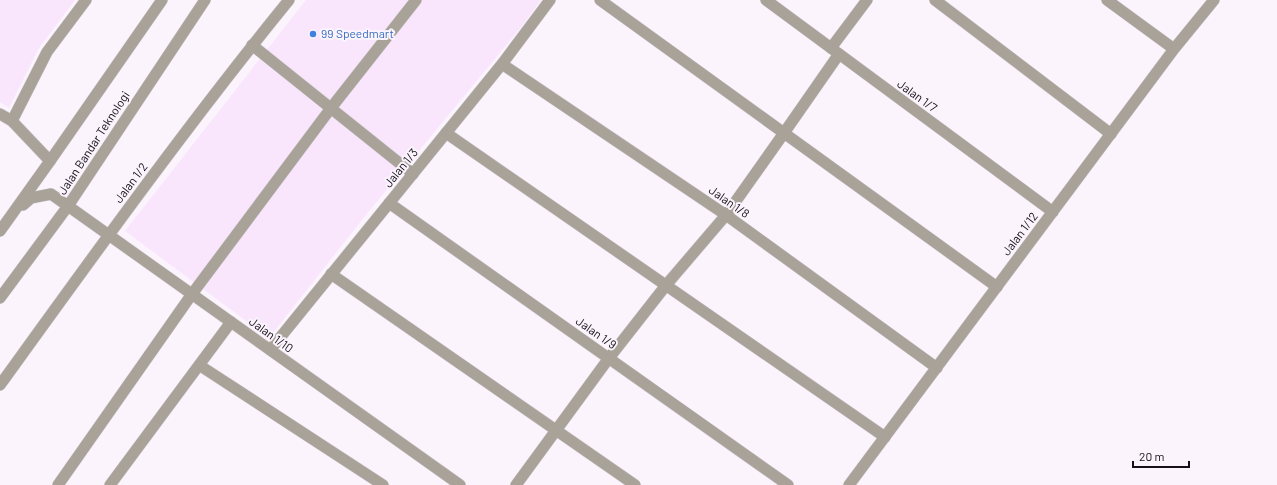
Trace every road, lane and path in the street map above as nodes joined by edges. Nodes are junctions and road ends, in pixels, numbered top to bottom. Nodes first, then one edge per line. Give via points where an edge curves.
1 (86, 0) edge
2 (162, 0) edge
3 (205, 0) edge
4 (289, 0) edge
5 (416, 0) edge
6 (550, 0) edge
7 (600, 0) edge
8 (766, 0) edge
9 (866, 0) edge
10 (935, 0) edge
11 (1107, 0) edge
12 (1214, 0) edge
13 (252, 45) junction
14 (1174, 49) junction
15 (835, 51) junction
16 (502, 64) junction
17 (331, 108) junction
18 (0, 114) edge
19 (12, 121) junction
20 (446, 132) junction
21 (784, 133) junction
22 (1111, 134) junction
23 (50, 161) junction
24 (413, 174) junction
25 (389, 203) junction
26 (68, 206) junction
27 (14, 211) junction
28 (1053, 212) junction
29 (726, 214) junction
30 (0, 231) edge
31 (108, 235) junction
32 (331, 274) junction
33 (667, 284) junction
34 (997, 287) junction
35 (192, 294) junction
36 (0, 298) edge
37 (231, 322) junction
38 (270, 350) junction
39 (609, 358) junction
40 (199, 365) junction
41 (937, 368) junction
42 (0, 385) edge
43 (555, 431) junction
44 (885, 437) junction
45 (58, 485) edge
46 (110, 485) edge
47 (383, 485) edge
48 (460, 485) edge
49 (516, 485) edge
50 (636, 485) edge
51 (788, 485) edge
52 (849, 485) edge

1 - 19 street via 47,52
2 - 23 street, Jalan Bandar Teknologi
3 - 26 street, Jalan Bandar Teknologi
4 - 13 street, Jalan 1/2
5 - 17 street
6 - 16 street, Jalan 1/3
7 - 21 street
8 - 15 street, Jalan 1/7
9 - 15 street
10 - 22 street
11 - 14 street
12 - 14 street, Jalan 1/12
13 - 17 street
13 - 31 street, Jalan 1/2
14 - 22 street, Jalan 1/12
15 - 21 street
15 - 28 street, Jalan 1/7
16 - 20 street, Jalan 1/3
16 - 29 street, Jalan 1/8
17 - 24 street
17 - 35 street
18 - 19 street
19 - 23 street
20 - 24 street, Jalan 1/3
20 - 33 street
21 - 29 street
21 - 34 street
22 - 28 street, Jalan 1/12
23 - 27 street, Jalan Bandar Teknologi
24 - 25 street, Jalan 1/3
25 - 32 street, Jalan 1/3
25 - 39 street, Jalan 1/9
26 - 27 street, Jalan 1/10 via 51,194 31,198
26 - 31 street, Jalan 1/10
26 - 36 street, Jalan Bandar Teknologi
27 - 30 street, Jalan Bandar Teknologi
28 - 34 street, Jalan 1/12
29 - 33 street
29 - 41 street, Jalan 1/8
31 - 35 street, Jalan 1/10
31 - 42 street, Jalan 1/2
32 - 38 street, Jalan 1/3
32 - 43 street
33 - 39 street
33 - 44 street
34 - 41 street, Jalan 1/12
35 - 37 street, Jalan 1/10
35 - 45 street
37 - 38 street, Jalan 1/10
37 - 40 street
38 - 48 street, Jalan 1/10
39 - 43 street
39 - 51 street, Jalan 1/9
40 - 46 street
40 - 47 street
41 - 44 street, Jalan 1/12
43 - 49 street
43 - 50 street
44 - 52 street, Jalan 1/12

